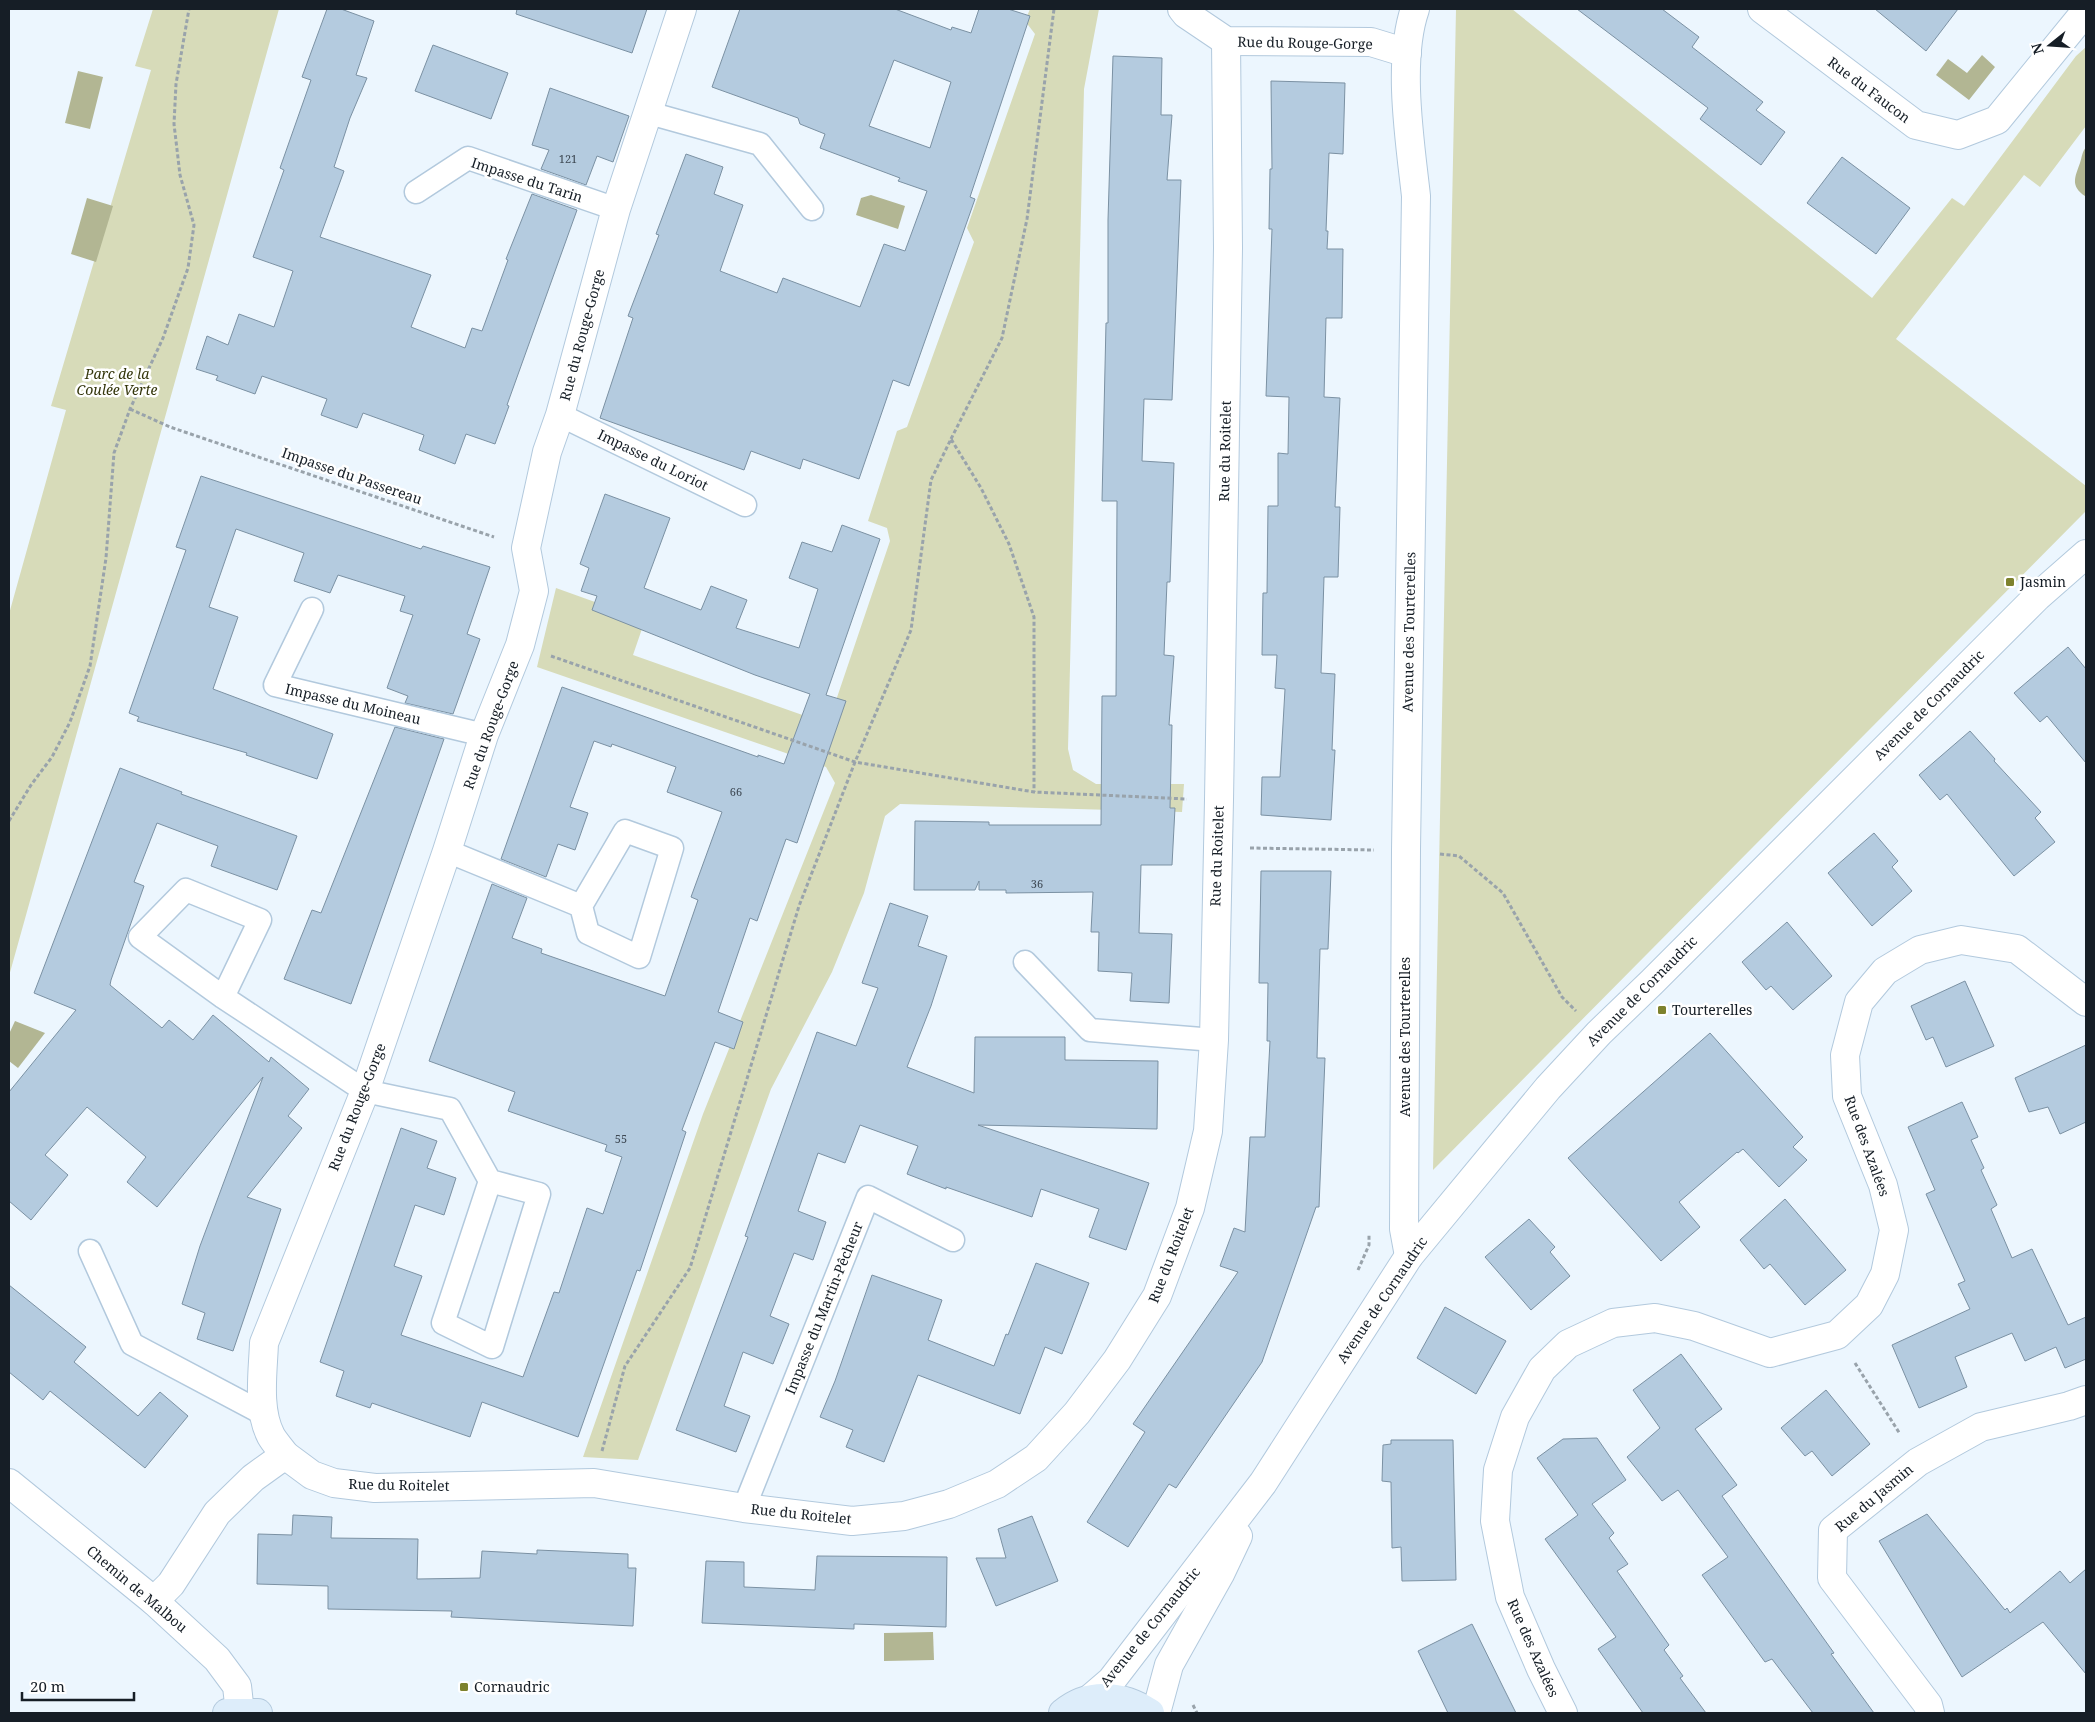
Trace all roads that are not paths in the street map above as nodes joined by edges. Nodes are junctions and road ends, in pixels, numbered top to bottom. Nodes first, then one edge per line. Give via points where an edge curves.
1 (682, 9) edge
2 (1182, 9) edge
3 (1415, 9) edge
4 (1762, 9) edge
5 (2086, 11) edge
6 (1226, 41) junction
7 (1407, 54) junction
8 (649, 113) junction
9 (416, 192) dead end
10 (616, 209) junction
11 (812, 209) dead end
12 (560, 415) junction
13 (745, 505) dead end
14 (2086, 554) edge
15 (312, 609) dead end
16 (484, 735) junction
17 (447, 852) junction
18 (581, 906) junction
19 (1025, 962) dead end
20 (223, 996) junction
21 (2086, 1002) edge
22 (1214, 1040) junction
23 (365, 1091) junction
24 (490, 1181) junction
25 (953, 1240) dead end
26 (90, 1251) dead end
27 (1409, 1256) junction
28 (2086, 1400) edge
29 (264, 1414) junction
30 (285, 1455) junction
31 (9, 1483) edge
32 (1263, 1483) junction
33 (744, 1508) junction
34 (154, 1601) junction
35 (1090, 1699) junction
36 (227, 1713) edge
37 (240, 1713) edge
38 (258, 1713) edge
39 (1063, 1713) edge
40 (1150, 1713) edge
41 (1156, 1713) edge
42 (1563, 1713) edge
43 (1930, 1713) edge

1 - 8 street, Rue du Rouge-Gorge
2 - 6 street, Rue du Rouge-Gorge
3 - 7 street, Avenue des Tourterelles
4 - 5 street, Rue du Faucon via 1916,125 1958,135 1997,120
6 - 7 street, Rue du Rouge-Gorge via 1371,42
6 - 22 street, Rue du Roitelet via 1228,248
7 - 27 street, Avenue des Tourterelles via 1407,119 1416,196 1406,850 1404,1228
8 - 10 street, Rue du Rouge-Gorge
8 - 11 lane via 760,144
9 - 10 lane, Impasse du Tarin via 468,158
10 - 12 street, Rue du Rouge-Gorge
12 - 13 lane, Impasse du Loriot
12 - 16 street, Rue du Rouge-Gorge via 547,452 526,548 534,591 520,645
14 - 27 street, Avenue de Cornaudric via 2037,597 1598,1033 1548,1088
15 - 16 lane, Impasse du Moineau via 275,685
16 - 17 street, Rue du Rouge-Gorge
17 - 18 lane
17 - 23 street, Rue du Rouge-Gorge
18 - 18 lane via 588,933 639,957 672,848 625,831
19 - 22 lane via 1090,1030
20 - 20 lane via 140,937 186,890 260,920
20 - 23 lane
21 - 42 street, Rue des Azalées via 2017,949 1960,940 1920,950 1885,971 1859,1002 1845,1055 1847,1096 1883,1185 1894,1230 1885,1274 1869,1305 1837,1335 1770,1353 1694,1326 1655,1318 1612,1323 1568,1344 1542,1369 1515,1417 1498,1470 1495,1521 1510,1597
22 - 33 street, Rue du Roitelet via 1208,1131 1190,1208 1157,1296 1117,1360 1036,1458 997,1484 949,1504 904,1516 852,1521
23 - 24 lane via 450,1109
23 - 29 street, Rue du Rouge-Gorge via 264,1343
24 - 24 lane via 443,1323 492,1347 539,1194
25 - 33 lane, Impasse du Martin-Pêcheur via 868,1197
26 - 29 lane via 132,1344
27 - 32 street, Avenue de Cornaudric
28 - 43 street, Rue du Jasmin via 1981,1427 1918,1462 1833,1530 1832,1578 1928,1705
29 - 30 street, Rue du Rouge-Gorge via 271,1435
30 - 33 street, Rue du Roitelet via 312,1475 334,1483 375,1488 594,1483
30 - 34 street via 253,1478 217,1513 171,1584
31 - 34 street, Chemin de Malbou
32 - 35 street, Avenue de Cornaudric via 1111,1681
32 - 41 street, Avenue de Cornaudric via 1220,1574 1168,1665
34 - 37 street, Chemin de Malbou via 217,1659 237,1686
35 - 39 main road
35 - 40 main road via 1113,1697 1136,1704
36 - 37 main road
37 - 38 main road

